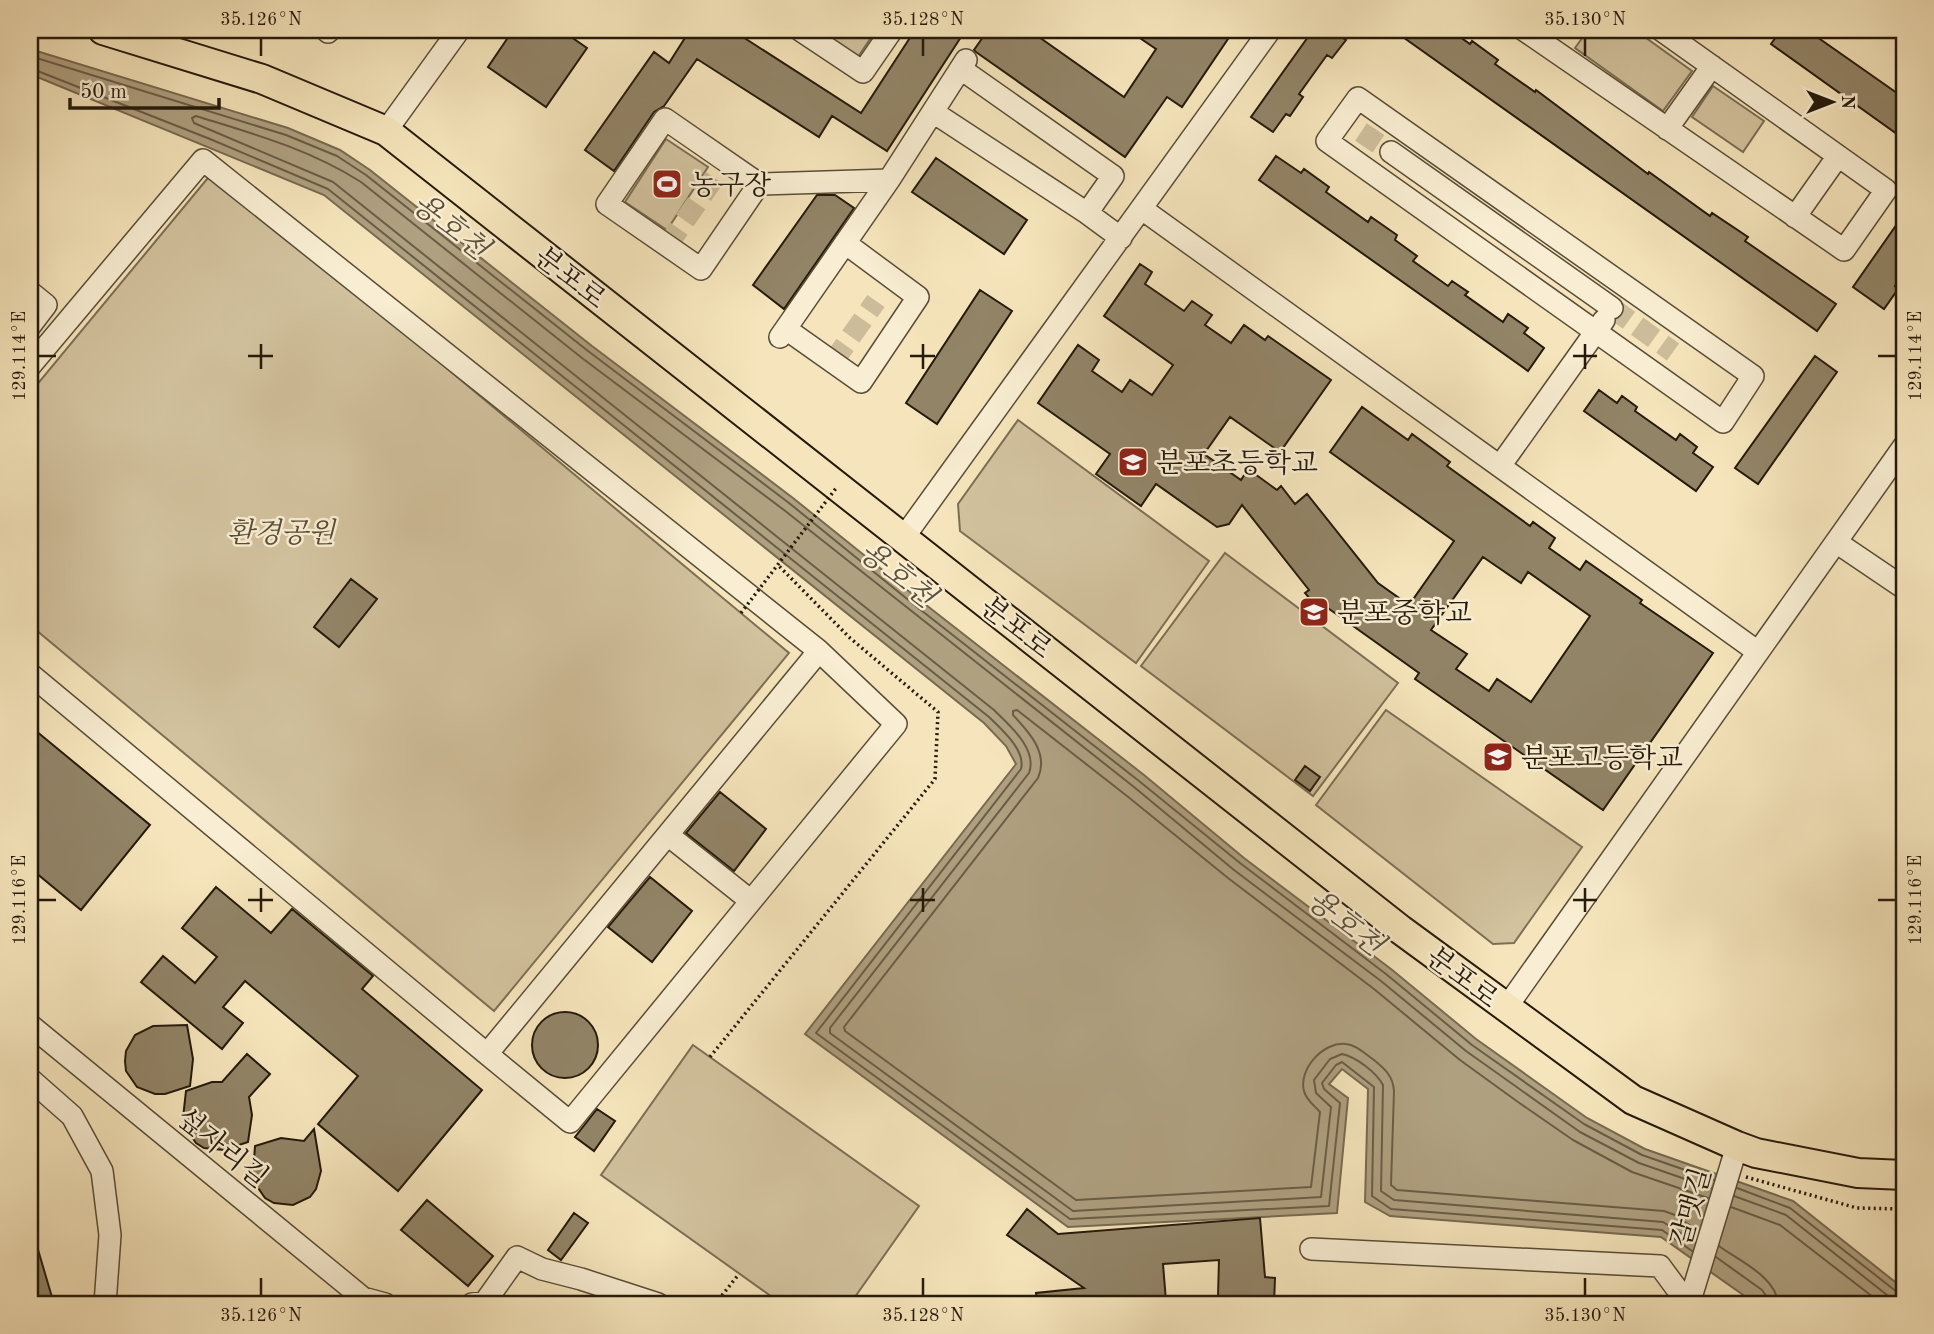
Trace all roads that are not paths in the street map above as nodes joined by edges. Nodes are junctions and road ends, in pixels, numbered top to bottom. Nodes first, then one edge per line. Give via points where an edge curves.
1 (103, 30) edge
2 (460, 30) edge
3 (800, 30) edge
4 (892, 30) edge
5 (1270, 30) edge
6 (1524, 30) edge
7 (1661, 30) edge
8 (1555, 38) edge
9 (1712, 66) junction
10 (933, 112) junction
11 (1667, 129) junction
12 (386, 131) junction
13 (1405, 131) junction
14 (1391, 152) junction
15 (1838, 156) junction
16 (1375, 174) junction
17 (889, 180) junction
18 (759, 184) junction
19 (1142, 209) junction
20 (1087, 213) junction
21 (1795, 217) junction
22 (1121, 238) junction
23 (845, 243) junction
24 (1627, 287) junction
25 (30, 292) edge
26 (1612, 308) junction
27 (30, 326) edge
28 (1596, 331) junction
29 (30, 366) edge
30 (1904, 446) edge
31 (1500, 466) junction
32 (904, 537) junction
33 (1836, 542) junction
34 (1904, 588) edge
35 (820, 651) junction
36 (1758, 652) junction
37 (30, 674) edge
38 (668, 835) junction
39 (751, 901) junction
40 (1506, 1009) junction
41 (30, 1025) edge
42 (487, 1054) junction
43 (30, 1079) edge
44 (1734, 1159) junction
45 (1904, 1174) edge
46 (1311, 1250) dead end
47 (105, 1304) edge
48 (385, 1304) edge
49 (472, 1304) edge
50 (658, 1304) edge
51 (1688, 1304) edge

1 - 12 main road, 분포로 via 262,79
2 - 12 street
3 - 4 street via 863,72
5 - 19 street
6 - 8 street
7 - 9 street
8 - 11 street
9 - 11 street
9 - 15 street
10 - 17 street
10 - 20 street
10 - 20 street via 964,65 1113,176
11 - 21 street
12 - 32 main road, 분포로
13 - 14 street
13 - 16 street via 1358,98 1327,141
13 - 24 street
14 - 16 street
14 - 26 street
15 - 21 street
15 - 21 street via 1886,190 1844,250
16 - 28 street
17 - 18 street
17 - 23 street
18 - 18 street via 701,269 607,204 664,119
19 - 22 street
19 - 31 street
20 - 22 street
22 - 32 street
23 - 23 street via 783,333 860,382 918,297
24 - 26 street
24 - 28 street via 1753,376 1723,422
25 - 27 street via 46,304
26 - 28 street
28 - 31 street
29 - 35 street via 203,160
30 - 33 street
31 - 36 street
32 - 40 main road, 분포로
33 - 34 street
33 - 36 street
35 - 38 street
35 - 39 street via 896,724
36 - 40 street
37 - 42 street
38 - 39 street
38 - 42 street
39 - 42 street via 570,1122
40 - 44 main road, 분포로 via 1633,1100
41 - 48 street, 섶자리길 via 363,1298
43 - 47 street via 72,1116 102,1171 110,1234
44 - 45 main road, 분포로 via 1756,1153 1858,1173
44 - 51 street, 갈맷길
46 - 51 street via 1660,1265
49 - 50 street via 485,1302 517,1257

